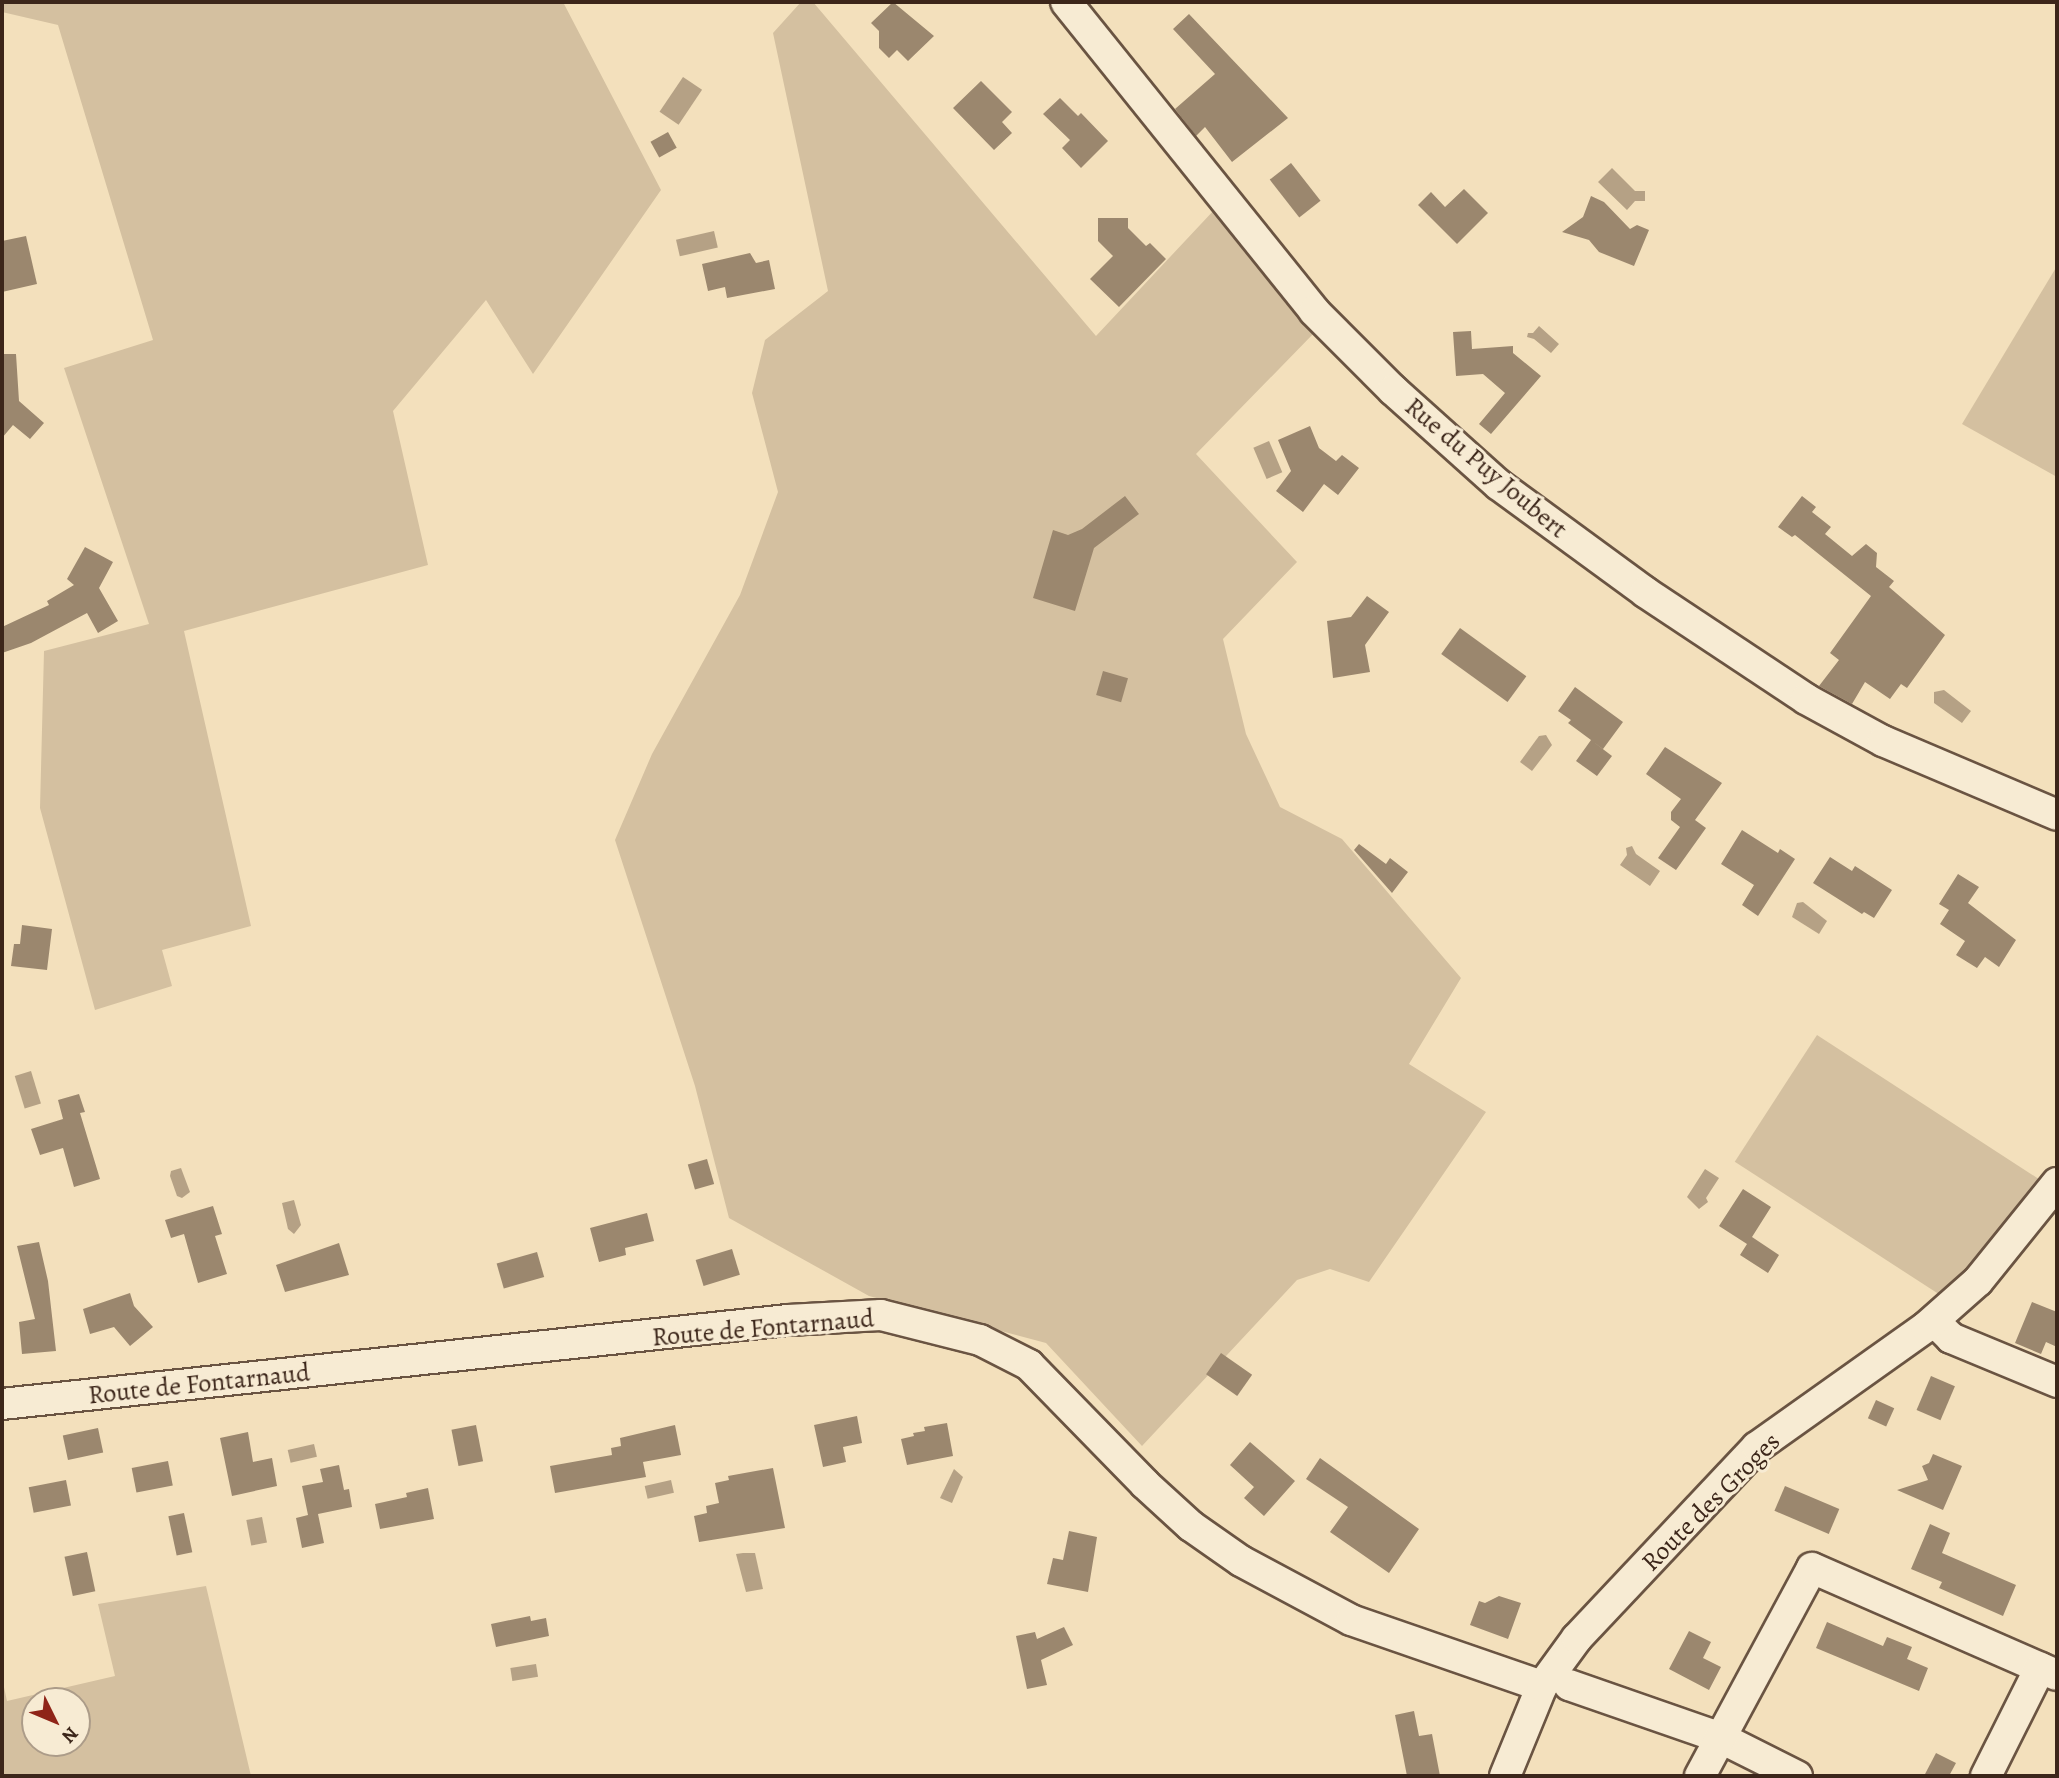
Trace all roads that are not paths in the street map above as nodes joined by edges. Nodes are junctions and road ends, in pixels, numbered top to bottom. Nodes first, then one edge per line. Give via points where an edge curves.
1 (1066, 2) edge
2 (2057, 815) edge
3 (2057, 1183) edge
4 (1934, 1321) junction
5 (2057, 1382) edge
6 (2, 1404) edge
7 (2049, 1671) edge
8 (1556, 1685) junction
9 (1721, 1738) junction
10 (1505, 1776) edge
11 (1700, 1776) edge
12 (1797, 1776) edge
13 (1986, 1776) edge

1 - 2 street, Rue du Puy Joubert via 1314,311 1499,485 1645,592 1806,699 1883,741
3 - 4 street, Route des Groges via 1978,1281
4 - 5 street via 1951,1338
4 - 8 street, Route des Groges via 1757,1447 1577,1637
6 - 8 street, Route de Fontarnaud via 788,1320 881,1315 980,1340 1029,1365 1145,1483 1191,1525 1241,1561 1351,1620
7 - 9 street via 1812,1568
7 - 13 street
8 - 9 street, Route de Fontarnaud
8 - 10 street, Route des Groges
9 - 11 street
9 - 12 street, Route de Fontarnaud

